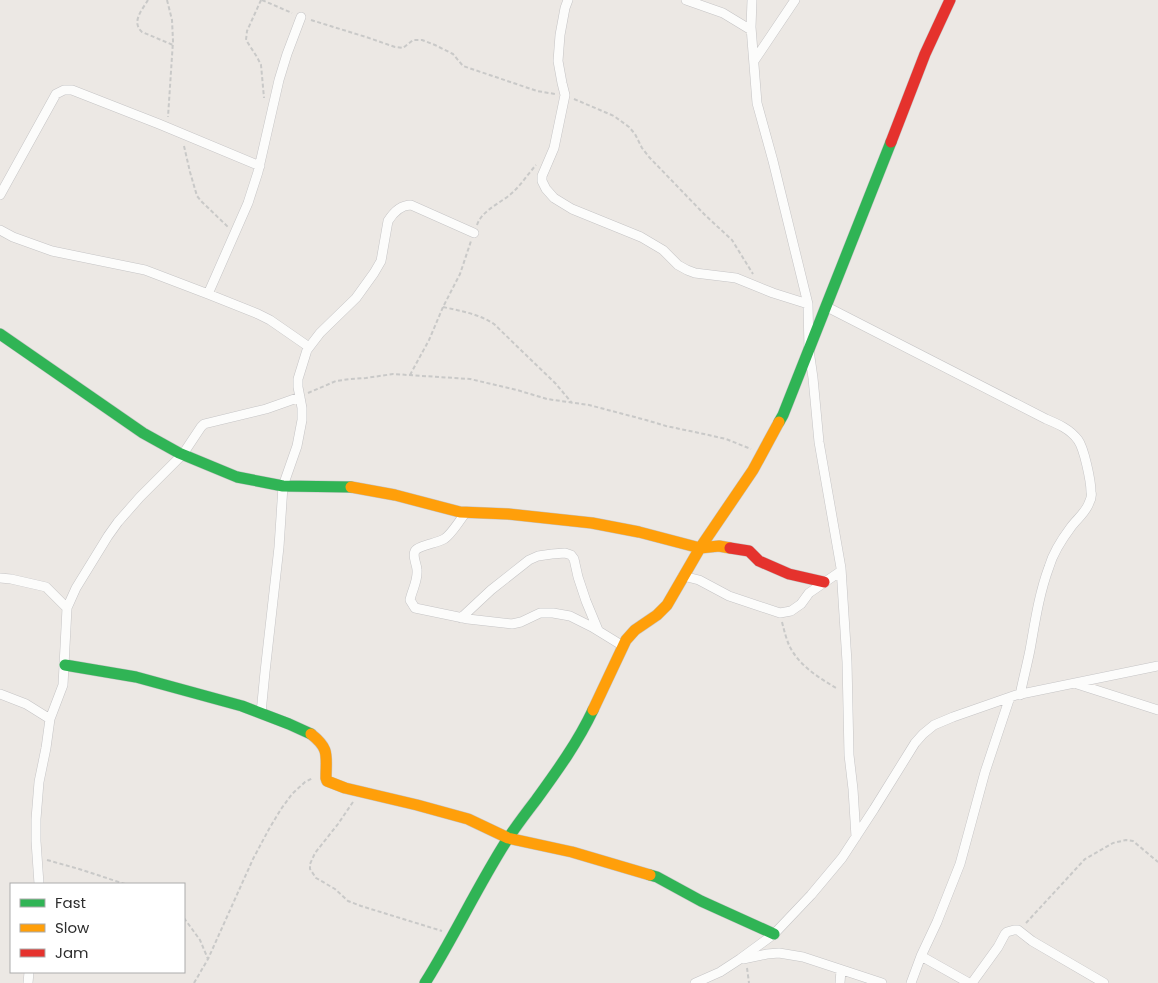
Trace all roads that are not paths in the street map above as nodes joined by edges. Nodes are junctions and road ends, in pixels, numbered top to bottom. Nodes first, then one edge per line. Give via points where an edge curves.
1 (568, 0) edge
2 (686, 0) edge
3 (752, 0) edge
4 (795, 0) edge
5 (950, 0) edge
6 (301, 16) road end
7 (751, 30) junction
8 (754, 61) junction
9 (260, 166) junction
10 (0, 195) edge
11 (0, 230) edge
12 (474, 233) road end
13 (208, 294) junction
14 (808, 304) junction
15 (826, 307) junction
16 (0, 334) edge
17 (309, 347) junction
18 (809, 350) junction
19 (300, 397) junction
20 (183, 454) junction
21 (283, 486) junction
22 (466, 512) junction
23 (700, 548) junction
24 (841, 571) junction
25 (683, 576) junction
26 (0, 578) edge
27 (824, 582) junction
28 (67, 608) junction
29 (461, 618) junction
30 (598, 630) junction
31 (623, 646) junction
32 (65, 665) junction
33 (1158, 666) edge
34 (1076, 684) junction
35 (0, 694) edge
36 (1015, 696) junction
37 (1158, 710) edge
38 (261, 713) junction
39 (50, 719) junction
40 (856, 837) junction
41 (508, 838) junction
42 (39, 883) edge
43 (774, 934) junction
44 (921, 956) junction
45 (743, 959) junction
46 (841, 970) junction
47 (425, 983) edge
48 (695, 983) edge
49 (840, 983) edge
50 (882, 983) edge
51 (911, 983) edge
52 (970, 983) edge
53 (1104, 983) edge

1 - 14 street via 558,61 565,96 554,148 542,176 546,189 554,198 572,208 664,250 687,270 736,278
2 - 7 street via 723,13
3 - 7 street
4 - 8 street
5 - 15 street via 925,54
6 - 9 street via 279,80
7 - 8 street
8 - 14 street via 757,103
9 - 10 street via 72,90 61,91 56,94
9 - 13 street via 248,203
11 - 13 street via 52,250 145,270
12 - 17 street via 411,205 400,208 388,221 381,261 374,273 356,298
13 - 17 street via 270,320
14 - 18 street
15 - 18 street
15 - 36 street via 1060,424 1081,447 1091,496 1049,567 1038,602 1030,651
16 - 20 street via 143,433
17 - 19 street via 298,379
18 - 23 street via 783,414 762,454
18 - 24 street via 819,442
19 - 20 street via 204,424
19 - 21 street via 302,420
20 - 21 street via 237,477
20 - 28 street via 118,522
21 - 22 street via 355,487
21 - 38 street
22 - 23 street via 605,525
22 - 29 street via 446,538 417,549 414,556 417,578 410,600 419,610
23 - 25 street
23 - 27 street via 719,546 749,551 759,561 789,574
24 - 27 street
24 - 40 street
25 - 27 street via 780,613 801,604
25 - 31 street via 660,614 631,634
26 - 28 street via 46,588
28 - 32 street
29 - 30 street via 512,624 540,613 553,613 570,616
29 - 30 street via 529,560 565,553 574,558 583,593
30 - 31 street
31 - 41 street via 583,732
32 - 38 street via 136,677
32 - 39 street via 63,685
33 - 34 street
34 - 36 street
34 - 37 street
35 - 39 street via 26,704
36 - 40 street via 953,717 923,734
36 - 44 street via 985,772 960,864
38 - 41 street via 310,733 320,741 326,752 325,773 330,783 468,819
39 - 42 street via 36,819
40 - 43 street via 842,858
41 - 43 street via 572,852 657,877
41 - 47 street
43 - 45 street
44 - 51 street
44 - 52 street
45 - 46 street via 779,953
45 - 48 street
46 - 49 street
46 - 50 street
52 - 53 street via 1008,932 1014,930

